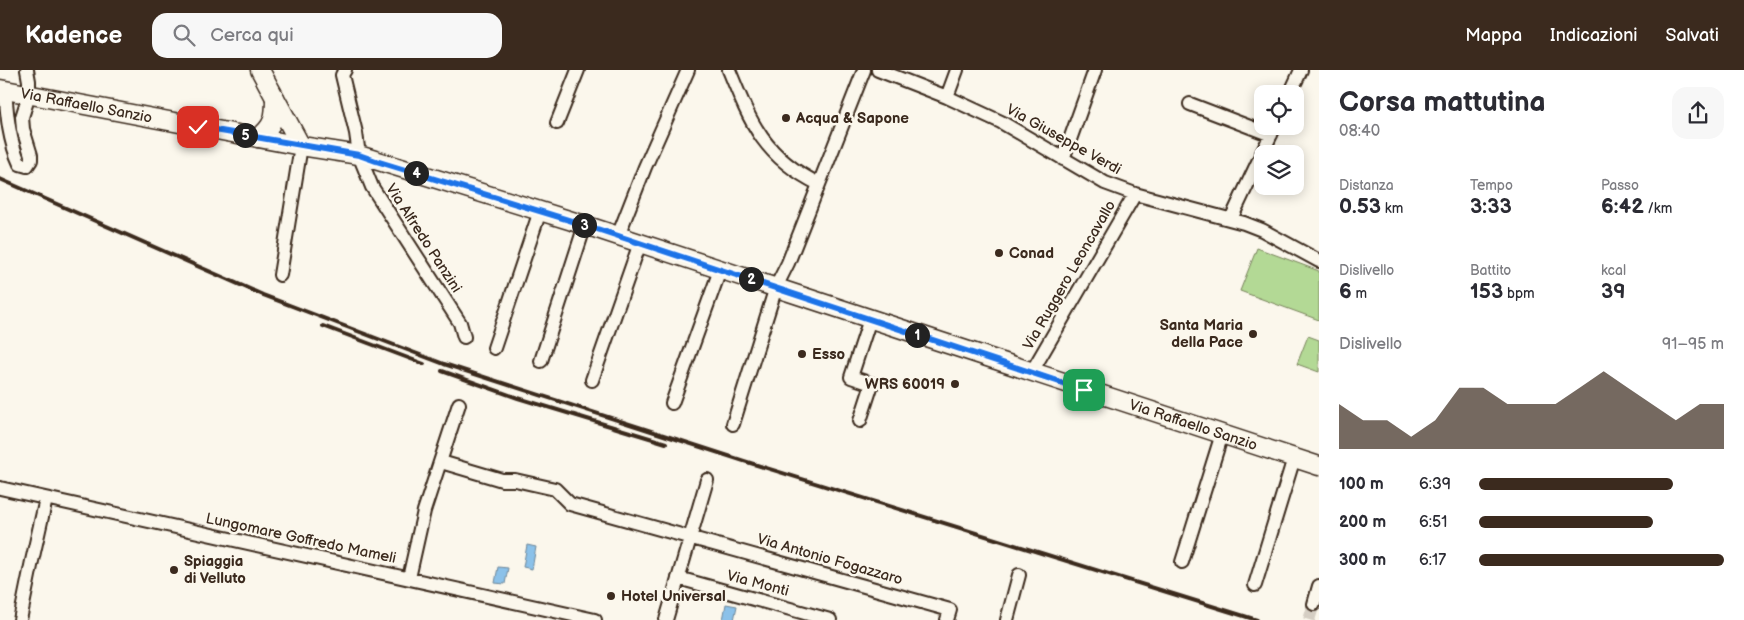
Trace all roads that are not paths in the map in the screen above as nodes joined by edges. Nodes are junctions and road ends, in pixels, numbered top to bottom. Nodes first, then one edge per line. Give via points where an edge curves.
1 (27, 70) edge
2 (260, 70) edge
3 (578, 70) edge
4 (688, 70) edge
5 (729, 70) edge
6 (864, 70) edge
7 (878, 70) edge
8 (957, 70) edge
9 (1095, 70) edge
10 (1301, 70) edge
11 (343, 72) edge
12 (1294, 85) edge
13 (2, 90) edge
14 (29, 94) junction
15 (947, 97) junction
16 (275, 98) junction
17 (1190, 104) dead end
18 (557, 123) dead end
19 (1254, 124) edge
20 (1271, 135) edge
21 (258, 138) junction
22 (301, 146) junction
23 (359, 155) junction
24 (1063, 159) junction
25 (819, 184) junction
26 (1135, 194) junction
27 (540, 211) junction
28 (1232, 220) junction
29 (585, 225) junction
30 (618, 236) junction
31 (640, 243) junction
32 (1319, 261) edge
33 (720, 270) junction
34 (280, 275) dead end
35 (776, 287) junction
36 (870, 319) junction
37 (464, 337) dead end
38 (494, 348) dead end
39 (541, 362) dead end
40 (1031, 373) junction
41 (592, 380) dead end
42 (672, 403) dead end
43 (459, 404) dead end
44 (860, 421) dead end
45 (734, 424) dead end
46 (1222, 434) junction
47 (1294, 458) junction
48 (441, 462) junction
49 (1319, 466) edge
50 (707, 480) dead end
51 (0, 488) edge
52 (46, 499) junction
53 (690, 537) junction
54 (1182, 562) dead end
55 (1020, 575) dead end
56 (409, 578) junction
57 (678, 578) junction
58 (1255, 585) dead end
59 (1319, 586) edge
60 (1314, 604) dead end
61 (20, 620) edge
62 (595, 620) edge
63 (666, 620) edge
64 (830, 620) edge
65 (947, 620) edge
66 (1007, 620) edge

1 - 14 street
2 - 16 main road
3 - 18 street
4 - 30 street
5 - 25 street via 760,137 782,160
6 - 25 street
7 - 15 street, Via Giuseppe Verdi
8 - 15 street
9 - 24 street
10 - 12 street
11 - 23 street, Via Alfredo Panzini
13 - 14 main road, Via Raffaello Sanzio
13 - 14 street via 9,130 18,159 24,166 31,160 22,117
14 - 21 main road, Via Raffaello Sanzio
15 - 24 street, Via Giuseppe Verdi via 1001,122
16 - 21 main road via 272,124
16 - 22 main road
17 - 19 street
20 - 28 street
21 - 22 main road, Via Raffaello Sanzio
22 - 23 main road, Via Raffaello Sanzio
22 - 34 street
23 - 27 main road, Via Raffaello Sanzio
23 - 37 street, Via Alfredo Panzini via 372,187 460,323
24 - 26 street, Via Giuseppe Verdi via 1105,183
25 - 35 street
26 - 28 street, Via Giuseppe Verdi
26 - 40 street, Via Ruggero Leoncavallo
27 - 29 main road, Via Raffaello Sanzio
27 - 38 street
28 - 32 street, Via Giuseppe Verdi via 1262,230
29 - 30 main road, Via Raffaello Sanzio
29 - 39 street
30 - 31 main road, Via Raffaello Sanzio
31 - 33 main road, Via Raffaello Sanzio
31 - 41 street
33 - 35 main road, Via Raffaello Sanzio
33 - 42 street
35 - 36 main road, Via Raffaello Sanzio
35 - 45 street
36 - 40 main road, Via Raffaello Sanzio
36 - 44 street via 851,377 872,384
40 - 46 main road, Via Raffaello Sanzio
43 - 48 street
46 - 47 main road, Via Raffaello Sanzio
46 - 54 street
47 - 49 main road, Via Raffaello Sanzio
47 - 58 street
48 - 53 street via 502,480 555,489 570,504
48 - 56 street via 420,526
50 - 53 street
51 - 52 street, Lungomare Goffredo Mameli
52 - 56 street, Lungomare Goffredo Mameli
52 - 61 street
53 - 57 street
53 - 65 street, Via Antonio Fogazzaro via 950,610
55 - 66 street
56 - 62 street, Lungomare Goffredo Mameli
57 - 63 street
57 - 64 street, Via Monti
59 - 60 street

